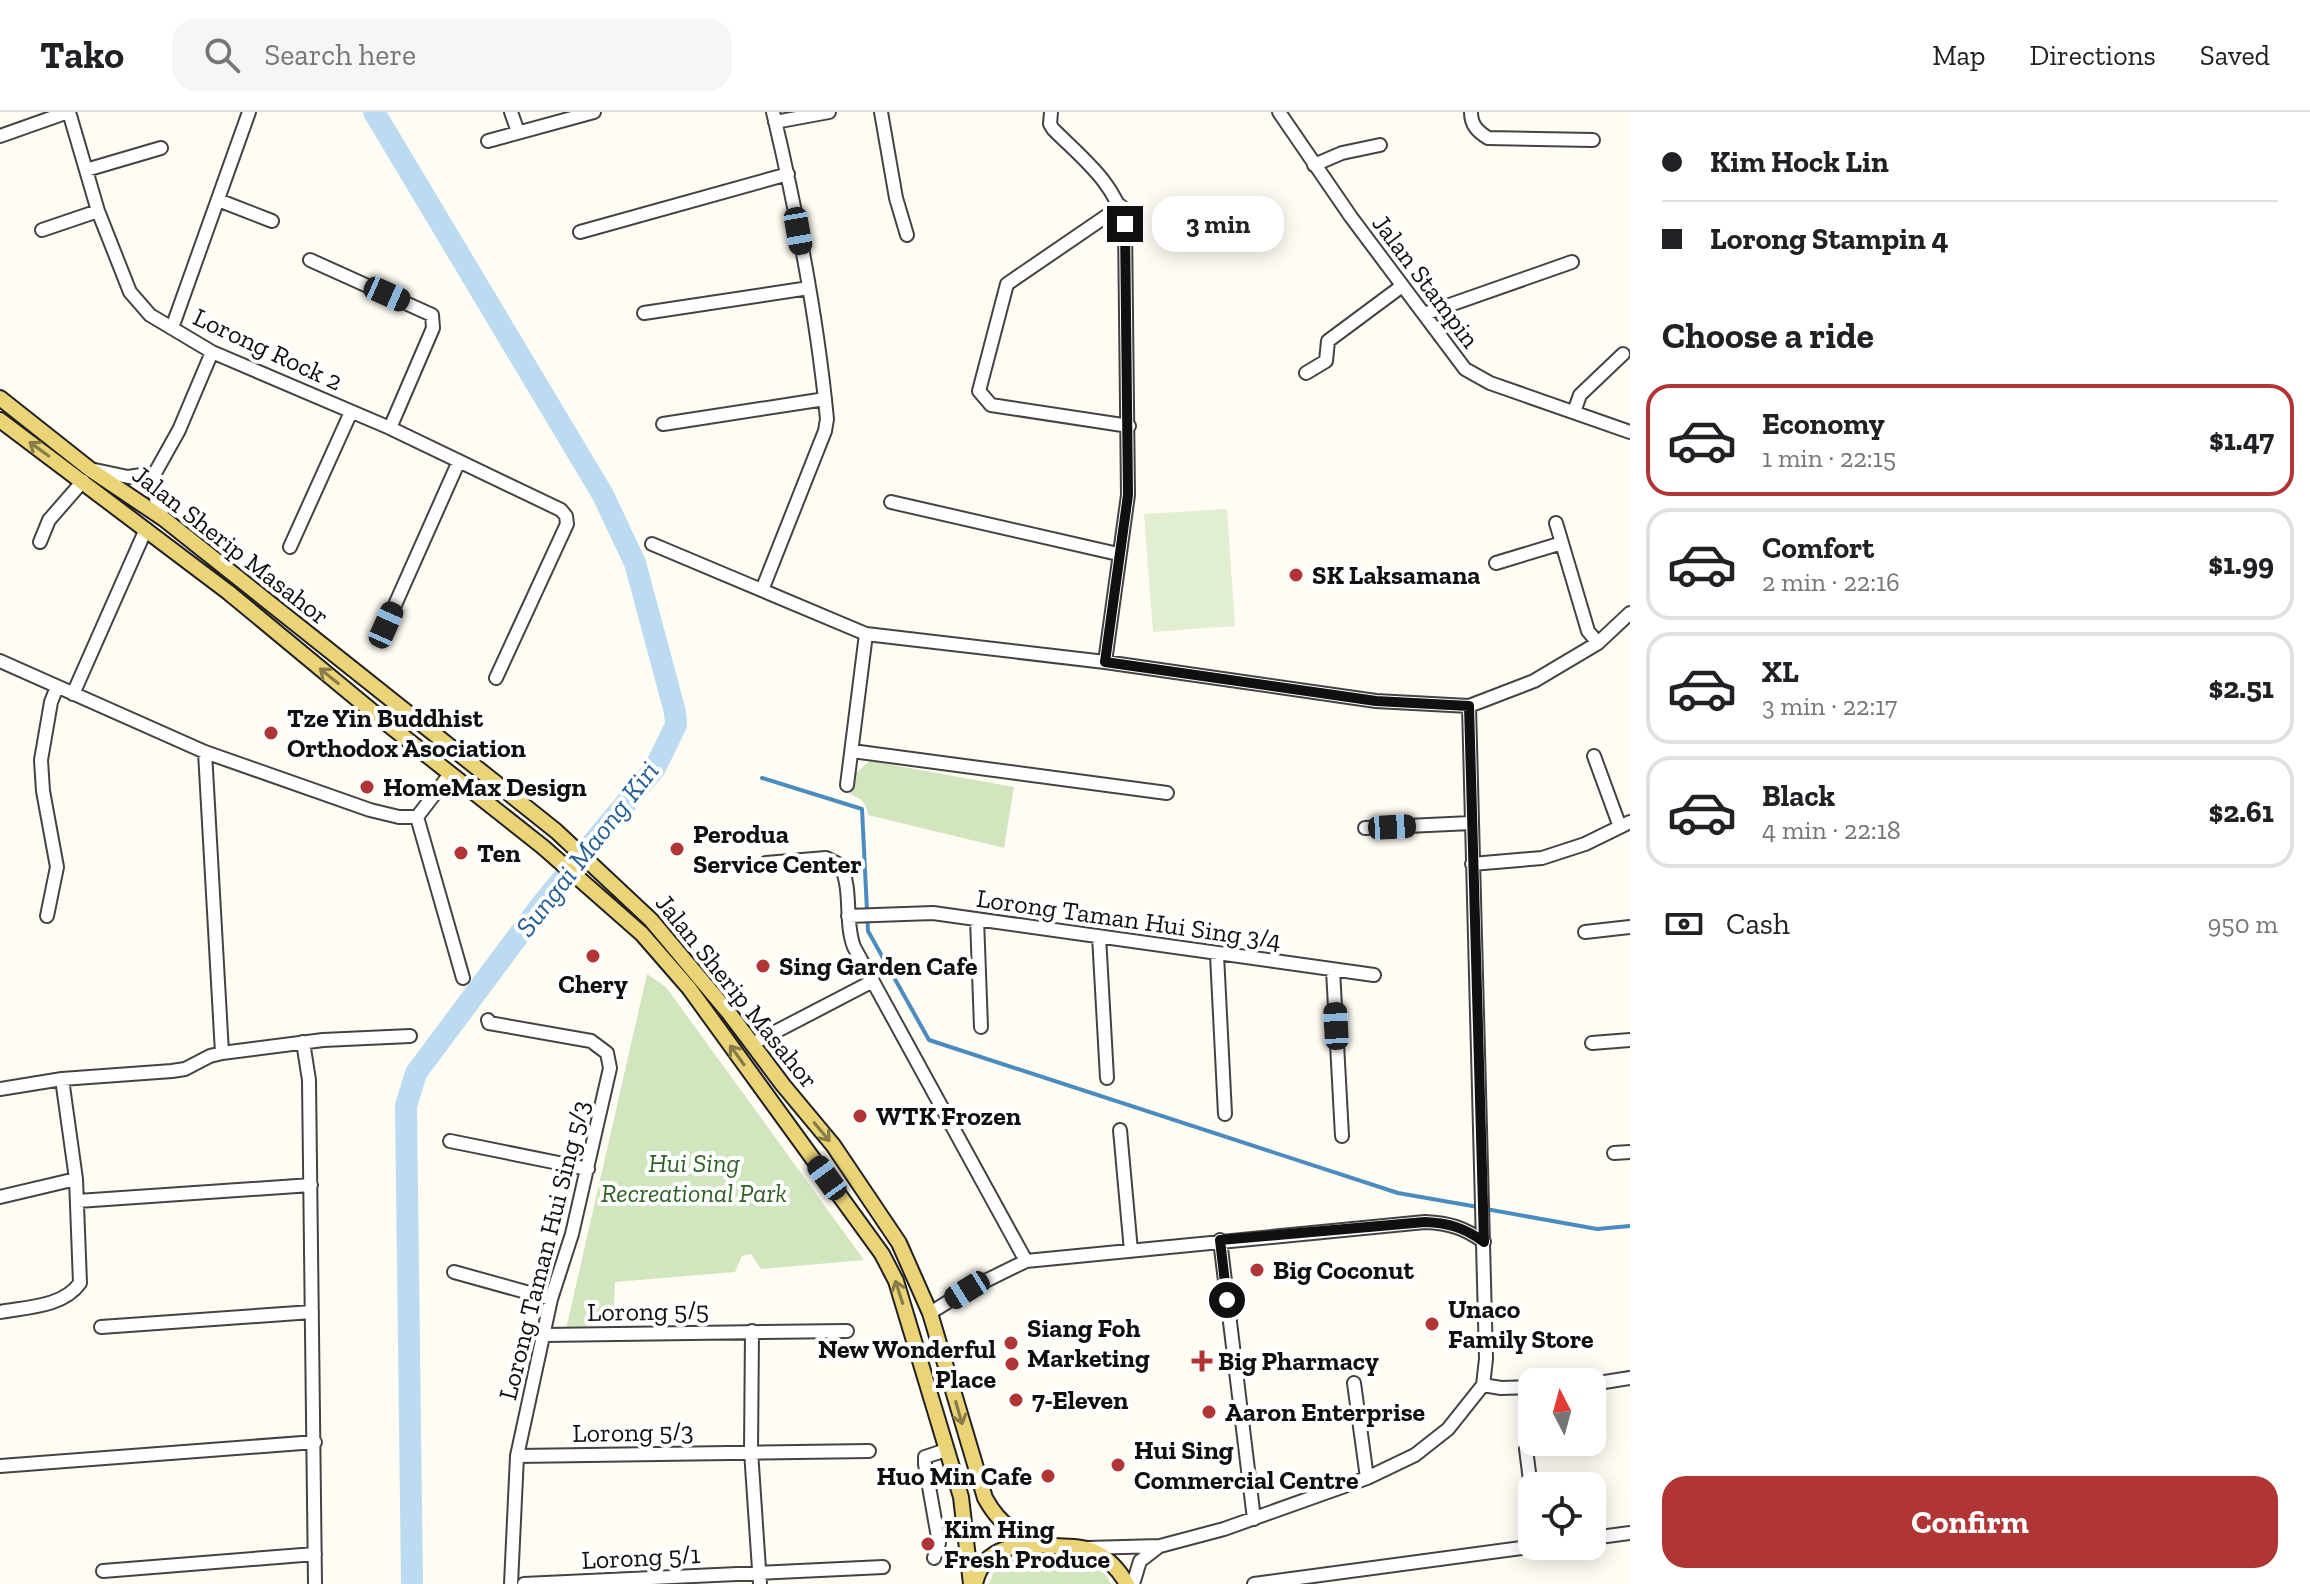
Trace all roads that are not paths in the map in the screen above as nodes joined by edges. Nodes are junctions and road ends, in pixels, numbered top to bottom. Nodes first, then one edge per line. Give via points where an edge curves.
1 (68, 112) edge
2 (249, 112) edge
3 (511, 112) edge
4 (594, 112) edge
5 (829, 112) edge
6 (881, 112) edge
7 (1051, 112) edge
8 (1279, 112) edge
9 (1471, 112) edge
10 (774, 117) edge
11 (518, 132) junction
12 (0, 136) edge
13 (1593, 140) dead end
14 (488, 141) dead end
15 (1380, 145) dead end
16 (161, 148) dead end
17 (1314, 165) junction
18 (86, 170) junction
19 (788, 174) junction
20 (218, 200) junction
21 (1121, 206) junction
22 (98, 211) junction
23 (272, 221) dead end
24 (42, 230) dead end
25 (580, 232) dead end
26 (907, 235) dead end
27 (310, 260) dead end
28 (1572, 262) dead end
29 (1402, 286) junction
30 (809, 288) junction
31 (644, 313) dead end
32 (1424, 314) junction
33 (172, 328) junction
34 (212, 352) junction
35 (1623, 354) dead end
36 (1306, 373) dead end
37 (0, 398) edge
38 (825, 399) junction
39 (351, 412) junction
40 (1574, 412) junction
41 (0, 420) edge
42 (663, 424) dead end
43 (1129, 426) junction
44 (390, 428) junction
45 (1630, 432) edge
46 (459, 461) junction
47 (155, 473) junction
48 (87, 475) junction
49 (891, 502) dead end
50 (164, 519) junction
51 (1556, 523) dead end
52 (146, 529) junction
53 (40, 542) dead end
54 (1562, 543) junction
55 (652, 544) dead end
56 (290, 547) dead end
57 (1118, 554) junction
58 (1496, 563) dead end
59 (762, 590) junction
60 (1630, 613) edge
61 (386, 625) dead end
62 (866, 634) junction
63 (1598, 643) junction
64 (0, 661) edge
65 (1105, 662) junction
66 (496, 678) dead end
67 (57, 687) junction
68 (73, 694) junction
69 (1469, 706) junction
70 (852, 751) junction
71 (205, 752) junction
72 (1594, 756) dead end
73 (450, 774) junction
74 (847, 785) dead end
75 (1167, 793) dead end
76 (417, 817) junction
77 (1471, 823) junction
78 (1625, 825) edge
79 (1365, 828) dead end
80 (766, 863) dead end
81 (1472, 864) junction
82 (47, 916) dead end
83 (851, 916) junction
84 (977, 919) junction
85 (1630, 927) edge
86 (1585, 932) dead end
87 (1099, 936) junction
88 (1217, 955) junction
89 (1333, 970) junction
90 (1374, 975) dead end
91 (463, 978) dead end
92 (873, 981) junction
93 (488, 1020) dead end
94 (981, 1027) dead end
95 (410, 1036) dead end
96 (1630, 1040) edge
97 (303, 1042) junction
98 (1592, 1043) dead end
99 (752, 1044) junction
100 (222, 1053) junction
101 (1107, 1078) dead end
102 (62, 1079) junction
103 (0, 1089) edge
104 (1225, 1114) dead end
105 (1120, 1130) dead end
106 (1342, 1136) dead end
107 (450, 1141) dead end
108 (1630, 1152) edge
109 (1614, 1153) dead end
110 (588, 1169) junction
111 (76, 1179) junction
112 (311, 1185) junction
113 (0, 1197) edge
114 (78, 1201) junction
115 (1220, 1240) junction
116 (1484, 1242) junction
117 (1131, 1251) junction
118 (1026, 1261) junction
119 (454, 1272) dead end
120 (551, 1299) junction
121 (0, 1312) edge
122 (312, 1312) junction
123 (930, 1313) junction
124 (101, 1327) dead end
125 (752, 1331) junction
126 (847, 1331) dead end
127 (544, 1335) junction
128 (1630, 1378) edge
129 (1606, 1382) edge
130 (1354, 1383) dead end
131 (1483, 1385) junction
132 (1518, 1387) edge
133 (315, 1442) junction
134 (946, 1450) junction
135 (751, 1451) junction
136 (869, 1451) dead end
137 (517, 1456) junction
138 (0, 1466) edge
139 (1367, 1478) junction
140 (1254, 1519) junction
141 (1630, 1533) edge
142 (1606, 1536) edge
143 (1054, 1546) junction
144 (1160, 1546) junction
145 (1083, 1548) junction
146 (1518, 1548) edge
147 (315, 1554) junction
148 (934, 1558) dead end
149 (883, 1567) dead end
150 (103, 1571) dead end
151 (760, 1579) edge
152 (315, 1584) edge
153 (511, 1584) edge
154 (524, 1584) edge
155 (973, 1584) edge
156 (1130, 1584) edge
157 (1254, 1584) edge

1 - 12 street
1 - 18 street, Lorong Rock 2
2 - 20 street
3 - 11 street
4 - 11 street
5 - 10 street
6 - 26 street
7 - 21 street via 1053,129 1109,185
8 - 17 street, Jalan Stampin
9 - 13 street via 1477,132 1488,138
10 - 19 street
11 - 14 street
15 - 17 street
16 - 18 street
17 - 29 street, Jalan Stampin
18 - 22 street, Lorong Rock 2
19 - 25 street
19 - 30 street
20 - 23 street
20 - 33 street
21 - 43 street
21 - 43 street via 1007,284 979,391 991,405
22 - 24 street
22 - 33 street, Lorong Rock 2 via 130,292 150,315
27 - 44 street via 432,315 433,328
28 - 32 street
29 - 32 street, Jalan Stampin
29 - 36 street via 1328,341 1326,361
30 - 31 street
30 - 38 street
32 - 40 street, Jalan Stampin via 1455,359 1476,377
33 - 34 street, Lorong Rock 2
34 - 39 street, Lorong Rock 2
34 - 47 street
35 - 40 street via 1580,395
37 - 48 main road, Jalan Sherip Masahor
38 - 42 street
38 - 59 street via 825,431
39 - 44 street, Lorong Rock 2
39 - 56 street
40 - 45 street, Jalan Stampin
48 -> 41 main road, Jalan Sherip Masahor
43 - 57 street via 1128,495
44 - 46 street, Lorong Rock 2
46 - 61 street
46 - 66 street, Lorong Rock 2 via 566,516 567,524
47 - 48 street
47 - 50 street
48 - 50 main road, Jalan Sherip Masahor
48 - 52 main road, Jalan Sherip Masahor via 94,474 146,515
48 - 53 street via 49,520
49 - 57 street
50 - 99 main road, Jalan Sherip Masahor via 610,879 681,954
51 - 54 street
52 - 68 street
73 -> 52 main road, Jalan Sherip Masahor
54 - 58 street
54 - 63 street via 1588,631
55 - 59 street
57 - 65 street
59 - 62 street
60 - 63 street
62 - 65 street
62 - 70 street
63 - 69 street via 1534,681
64 - 67 street
65 - 69 street via 1376,701
67 - 68 street
67 - 82 street via 41,760 57,867
68 - 71 street
69 - 77 street
70 - 74 street
70 - 75 street
71 - 76 street via 370,810
71 - 100 street
72 - 78 street
73 - 76 street
134 -> 73 main road, Jalan Sherip Masahor via 896,1281 882,1254 689,988 642,934
76 - 91 street
77 - 79 street
77 - 81 street
78 - 81 street via 1542,858
80 - 83 street via 835,860 845,876
81 - 116 street
83 - 84 street, Lorong Taman Hui Sing 3/4 via 933,913
83 - 92 street via 854,947
84 - 87 street, Lorong Taman Hui Sing 3/4
84 - 94 street
85 - 86 street
87 - 88 street, Lorong Taman Hui Sing 3/4
87 - 101 street
88 - 89 street, Lorong Taman Hui Sing 3/4
88 - 104 street
89 - 90 street, Lorong Taman Hui Sing 3/4
89 - 106 street
92 - 99 street
92 - 118 street
93 - 110 street, Lorong Taman Hui Sing 5/3 via 591,1041 607,1053 610,1068
95 - 97 street
96 - 98 street
97 - 100 street
97 - 112 street
99 -> 123 main road, Jalan Sherip Masahor via 833,1145 881,1216
100 - 102 street via 185,1069
102 - 103 street
102 - 111 street
105 - 117 street
107 - 110 street
108 - 109 street
110 - 120 street, Lorong Taman Hui Sing 5/3
111 - 113 street
111 - 114 street
112 - 114 street
112 - 122 street
114 - 121 street via 80,1283 62,1299
115 - 116 street via 1425,1222 1468,1230
115 - 117 street
115 - 140 street
116 - 131 street
117 - 118 street
118 - 123 street
119 - 120 street
120 - 127 street, Lorong Taman Hui Sing 5/3
122 - 124 street
122 - 133 street
123 -> 143 main road, Jalan Sherip Masahor via 985,1498 1006,1526
125 - 126 street, Lorong 5/5
125 - 127 street, Lorong 5/5
125 - 135 street
127 - 137 street, Lorong Taman Hui Sing 5/3
128 - 129 street
130 - 139 street
131 - 132 street
131 - 139 street via 1436,1440
133 - 138 street
133 - 147 street
134 - 148 street via 925,1457 939,1543
134 - 155 main road, Jalan Sherip Masahor via 964,1510
135 - 136 street, Lorong 5/3
135 - 137 street, Lorong 5/3
135 - 151 street
137 - 153 street, Lorong Taman Hui Sing 5/3
139 - 140 street
140 - 144 street
141 - 142 street
143 - 145 main road
143 - 155 main road via 1018,1545 997,1551
144 - 145 street
144 - 156 street via 1140,1561
145 - 156 main road via 1109,1561
146 - 157 street
147 - 150 street
147 - 152 street
149 - 151 street, Lorong 5/1
151 - 154 street, Lorong 5/1

